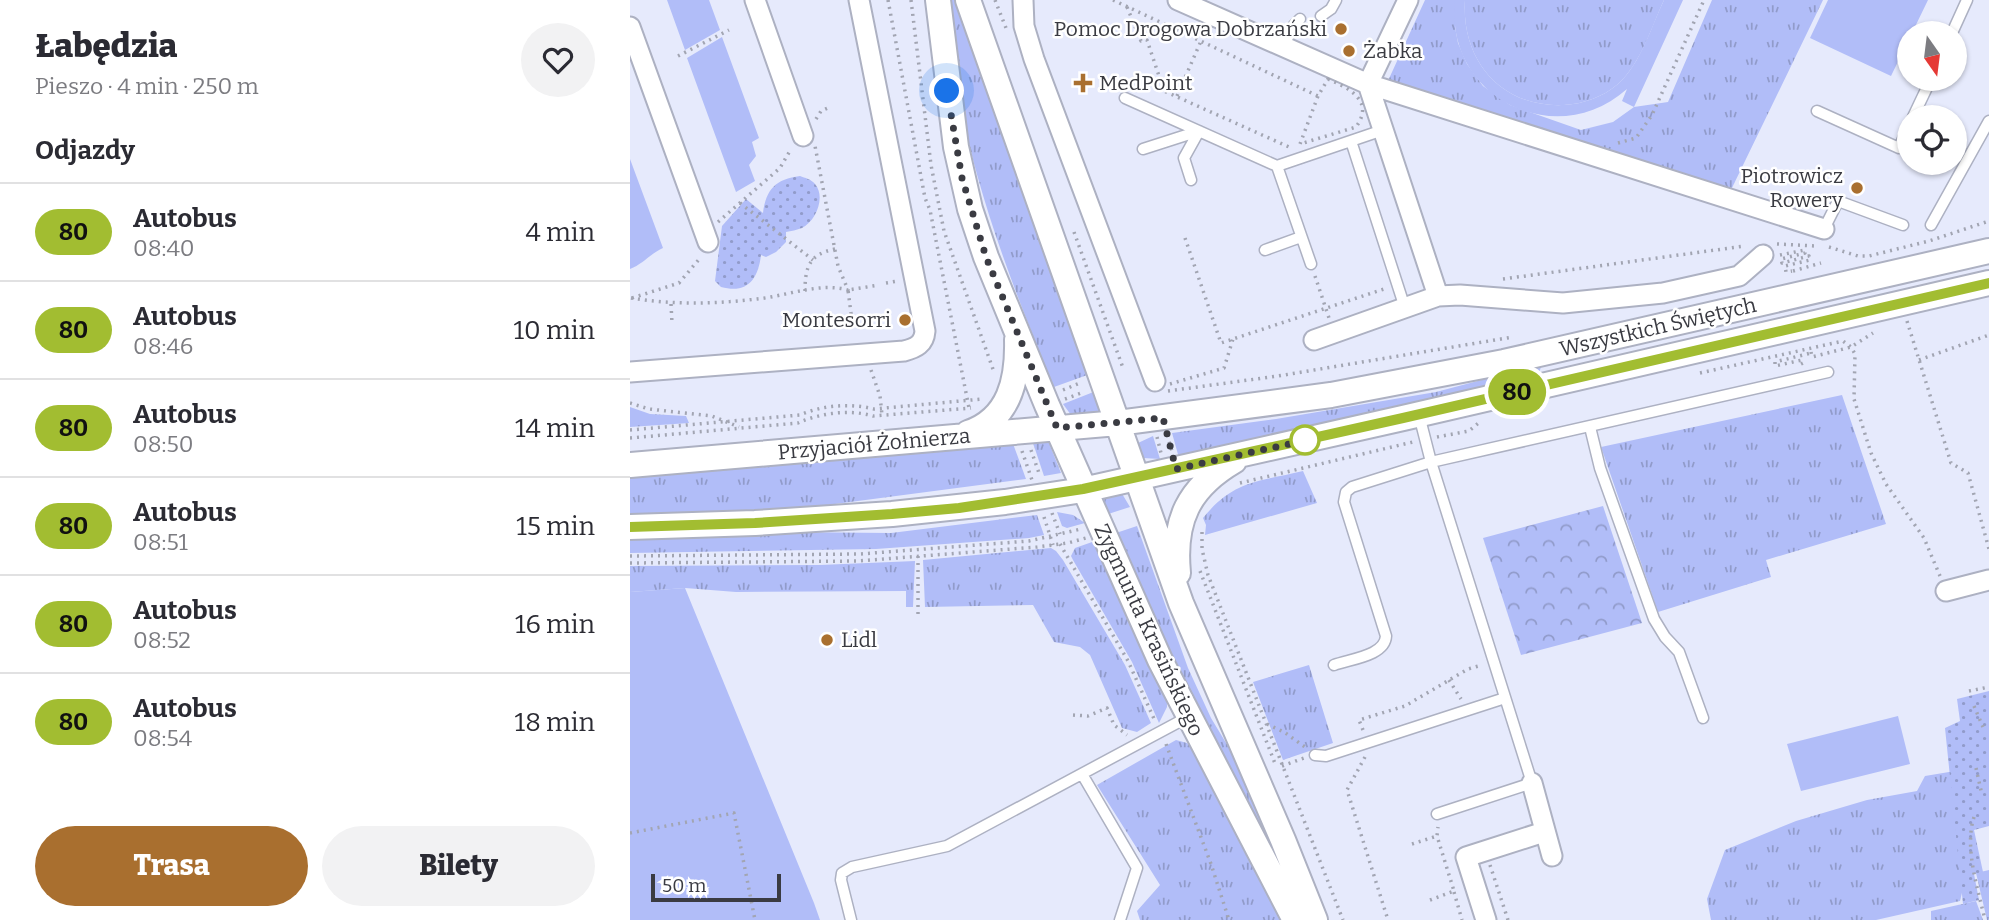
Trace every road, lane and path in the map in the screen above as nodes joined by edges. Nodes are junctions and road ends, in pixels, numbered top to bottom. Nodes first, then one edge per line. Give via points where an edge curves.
1 (755, 0) edge
2 (859, 0) edge
3 (888, 0) edge
4 (938, 0) edge
5 (968, 0) edge
6 (1023, 0) edge
7 (1113, 0) edge
8 (1178, 0) edge
9 (1336, 0) edge
10 (1408, 0) edge
11 (1704, 0) edge
12 (1967, 0) edge
13 (1127, 7) junction
14 (1321, 16) dead end
15 (1300, 19) dead end
16 (1957, 21) edge
17 (630, 27) edge
18 (729, 30) dead end
19 (1200, 41) junction
20 (1283, 47) junction
21 (677, 57) dead end
22 (1368, 84) junction
23 (1177, 96) junction
24 (1318, 96) junction
25 (1125, 98) dead end
26 (830, 107) dead end
27 (1817, 111) dead end
28 (1989, 121) edge
29 (1383, 130) junction
30 (807, 131) junction
31 (1199, 131) junction
32 (1351, 141) junction
33 (1300, 144) junction
34 (1897, 147) edge
35 (1143, 149) dead end
36 (1595, 156) junction
37 (1276, 166) junction
38 (1191, 180) dead end
39 (740, 202) junction
40 (1070, 221) dead end
41 (1989, 221) edge
42 (1931, 225) dead end
43 (1903, 226) dead end
44 (1824, 229) joint
45 (1301, 237) junction
46 (1185, 238) dead end
47 (708, 242) junction
48 (835, 248) junction
49 (1265, 250) dead end
50 (1768, 250) junction
51 (1989, 251) edge
52 (813, 260) junction
53 (1311, 264) joint
54 (1821, 264) dead end
55 (1503, 279) dead end
56 (1989, 283) edge
57 (879, 285) dead end
58 (1385, 289) dead end
59 (848, 290) junction
60 (805, 291) junction
61 (1438, 296) junction
62 (631, 298) edge
63 (671, 303) junction
64 (1325, 307) junction
65 (1405, 308) junction
66 (1906, 319) dead end
67 (852, 321) dead end
68 (672, 323) dead end
69 (1017, 333) junction
70 (1334, 333) junction
71 (1871, 333) dead end
72 (1989, 335) edge
73 (1233, 339) junction
74 (1314, 340) dead end
75 (866, 354) junction
76 (1856, 354) dead end
77 (1919, 360) junction
78 (1123, 368) dead end
79 (630, 372) edge
80 (1828, 372) dead end
81 (1777, 373) dead end
82 (1155, 381) joint
83 (992, 397) dead end
84 (968, 401) junction
85 (630, 403) edge
86 (978, 407) dead end
87 (969, 408) junction
88 (882, 409) junction
89 (882, 415) junction
90 (1419, 415) junction
91 (1163, 418) junction
92 (727, 422) junction
93 (1118, 423) junction
94 (1590, 427) junction
95 (741, 428) junction
96 (1057, 428) junction
97 (630, 430) edge
98 (1017, 432) junction
99 (630, 438) edge
100 (952, 438) junction
101 (1264, 449) junction
102 (1431, 462) junction
103 (630, 466) edge
104 (1176, 469) junction
105 (1136, 478) junction
106 (1083, 489) junction
107 (1037, 498) junction
108 (1184, 513) junction
109 (630, 527) edge
110 (1100, 527) junction
111 (1050, 537) junction
112 (1060, 544) junction
113 (1053, 545) junction
114 (1989, 549) edge
115 (918, 550) junction
116 (630, 556) edge
117 (918, 556) junction
118 (630, 563) edge
119 (1199, 569) dead end
120 (1989, 580) edge
121 (1946, 591) joint
122 (1181, 603) junction
123 (918, 617) dead end
124 (1494, 661) junction
125 (1334, 665) dead end
126 (1449, 680) junction
127 (1989, 687) edge
128 (1969, 691) dead end
129 (1505, 698) junction
130 (1974, 706) dead end
131 (1467, 710) junction
132 (1073, 715) dead end
133 (1188, 716) junction
134 (1703, 718) dead end
135 (1265, 723) junction
136 (1158, 727) junction
137 (1983, 727) dead end
138 (1147, 729) dead end
139 (1132, 736) dead end
140 (1370, 741) junction
141 (1315, 755) joint
142 (1301, 759) dead end
143 (1279, 767) junction
144 (1976, 768) dead end
145 (1082, 774) junction
146 (1532, 783) junction
147 (1982, 796) dead end
148 (1437, 814) joint
149 (1974, 817) dead end
150 (1544, 832) junction
151 (630, 833) edge
152 (1437, 836) junction
153 (1412, 844) dead end
154 (1486, 851) junction
155 (1552, 856) dead end
156 (1454, 891) junction
157 (1430, 900) dead end
158 (755, 920) edge
159 (851, 920) edge
160 (1120, 920) edge
161 (1229, 920) edge
162 (1295, 920) edge
163 (1315, 920) edge
164 (1343, 920) edge
165 (1388, 920) edge
166 (1462, 920) edge
167 (1486, 920) edge
168 (1508, 920) edge
169 (1985, 920) edge

1 - 30 street
2 - 75 street via 925,331 924,339 913,349
3 - 84 path
4 - 69 street, Zygmunta Krasińskiego via 962,178 986,257
5 - 93 street, Zygmunta Krasińskiego
6 - 82 street via 1027,40
7 - 13 path
8 - 20 street
9 - 14 lane
10 - 22 street
11 - 36 path via 1652,115 1636,138 1605,145
12 - 16 lane
13 - 19 path
13 - 23 path via 1141,41 1147,40 1164,91
15 - 20 lane
17 - 47 street
18 - 21 path
19 - 23 path
19 - 24 path
20 - 22 street
22 - 29 street
22 - 36 street
23 - 33 path via 1291,148
24 - 33 path
24 - 33 path via 1328,79 1347,87 1360,101 1361,120 1356,127
25 - 31 lane
26 - 30 path via 821,111
27 - 34 lane
28 - 42 lane
29 - 32 lane
29 - 61 street
30 - 39 path via 780,168
30 - 48 path
31 - 35 lane
31 - 37 lane
31 - 38 lane via 1184,158
32 - 37 lane
32 - 65 lane
36 - 44 street
37 - 45 lane
39 - 47 path via 719,220
39 - 52 path
40 - 78 path
41 - 50 path via 1869,256 1827,246
43 - 44 lane via 1838,201
45 - 49 lane
45 - 53 lane
46 - 73 path via 1222,343
47 - 62 path via 679,283
48 - 52 path
48 - 59 path
50 - 54 path via 1805,250 1781,259 1782,263 1809,256 1810,260 1785,266 1786,272
50 - 55 path
50 - 61 street, Wszystkich Świętych via 1739,276 1663,293 1563,303
51 - 91 street, Wszystkich Świętych via 1504,362 1331,395
52 - 60 path via 806,271
53 - 64 path
56 - 90 street, Wszystkich Świętych
57 - 59 path
58 - 64 path
59 - 60 path via 834,286
59 - 67 path
60 - 63 path via 760,299
61 - 65 street, Wszystkich Świętych
62 - 63 path
63 - 68 path
64 - 70 path
64 - 73 path
65 - 70 street, Wszystkich Świętych
66 - 77 path
69 - 96 street, Zygmunta Krasińskiego
69 - 100 street, Zygmunta Krasińskiego via 1013,387 1003,408 988,424
70 - 74 street, Wszystkich Świętych
71 - 81 path via 1851,346 1774,362 1775,366 1803,363
72 - 77 path
73 - 82 path via 1224,369 1169,385
75 - 79 street
75 - 88 path
76 - 121 path via 1854,399 1871,453 1886,484 1924,538
77 - 114 path via 1951,463 1968,473
80 - 94 lane
83 - 84 path
84 - 87 path
84 - 88 path
85 - 92 path
86 - 87 path
87 - 89 path
88 - 89 path
88 - 92 path via 858,405
89 - 95 path via 859,411
90 - 101 street, Wszystkich Świętych
90 - 102 lane
91 - 93 street, Wszystkich Świętych
91 - 104 path
92 - 95 path
92 - 97 path
93 - 96 street, Przyjaciół Żołnierza
93 - 105 street, Zygmunta Krasińskiego
94 - 102 lane
94 - 134 lane via 1654,619 1683,659
95 - 99 path
96 - 98 street, Przyjaciół Żołnierza
96 - 106 street, Zygmunta Krasińskiego
98 - 100 street, Przyjaciół Żołnierza
98 - 107 path
100 - 103 street, Przyjaciół Żołnierza
101 - 104 street, Wszystkich Świętych
101 - 108 street, Zygmunta Krasińskiego via 1218,470 1195,492
102 - 124 lane
102 - 125 lane via 1352,486 1346,492 1344,502 1386,643 1380,650
104 - 105 street, Wszystkich Świętych
105 - 106 street
105 - 122 street, Zygmunta Krasińskiego
106 - 107 street
106 - 110 street, Zygmunta Krasińskiego
107 - 109 street via 846,517
107 - 111 path
108 - 122 street, Zygmunta Krasińskiego via 1177,540
108 - 135 path via 1202,527 1206,568
110 - 111 path
110 - 112 path
110 - 133 street, Zygmunta Krasińskiego
111 - 113 path
111 - 115 path
112 - 113 path
112 - 136 path via 1128,662
113 - 117 path
115 - 116 path
115 - 117 path
117 - 118 path
117 - 123 path
119 - 143 path
120 - 121 street
122 - 163 street, Zygmunta Krasińskiego
124 - 126 path
124 - 129 lane
126 - 131 path
126 - 140 path via 1405,706 1359,720
127 - 128 path
129 - 131 lane
129 - 146 lane
130 - 137 path
131 - 140 lane
132 - 139 path via 1088,716 1107,708 1114,725
133 - 136 lane
133 - 162 street, Zygmunta Krasińskiego
135 - 141 path
135 - 143 path
136 - 138 path
136 - 145 lane
136 - 161 path via 1174,760
140 - 141 lane via 1326,756
140 - 165 path via 1347,790
142 - 143 path
143 - 164 path
144 - 147 path
145 - 159 lane via 947,846 842,873
145 - 160 lane via 1137,867
146 - 148 lane
146 - 150 street
148 - 152 path
149 - 169 path via 1970,831
150 - 154 street
150 - 155 street
151 - 158 path via 734,813
152 - 153 path
152 - 156 path
154 - 167 street via 1466,857
154 - 168 path
156 - 157 path
156 - 166 path

